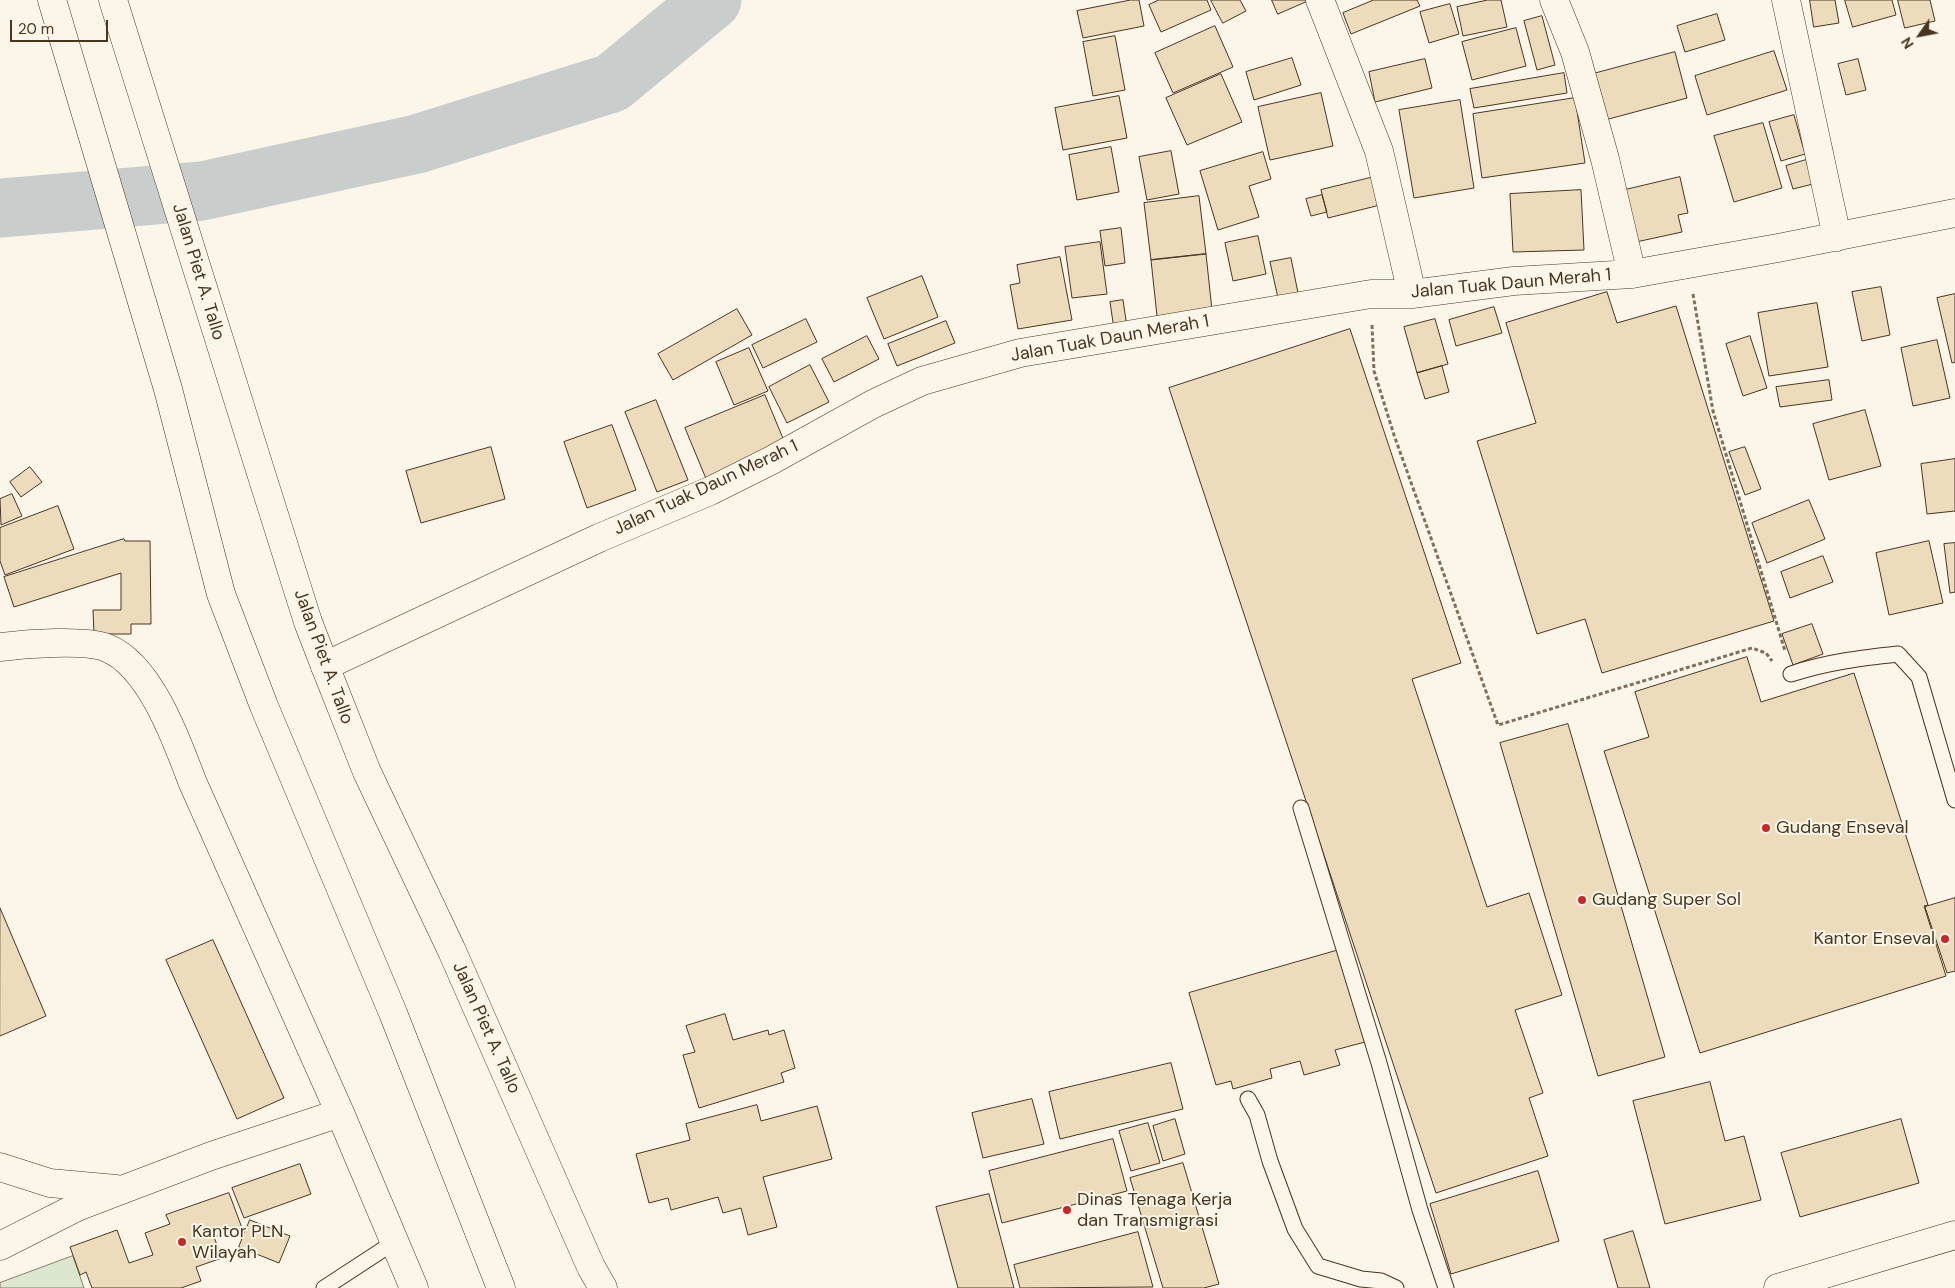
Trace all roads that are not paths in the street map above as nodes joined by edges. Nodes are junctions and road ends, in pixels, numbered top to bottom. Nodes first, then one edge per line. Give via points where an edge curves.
1 (52, 0) edge
2 (113, 0) edge
3 (1320, 0) edge
4 (1554, 0) edge
5 (1786, 0) edge
6 (1955, 213) edge
7 (1837, 237) junction
8 (1632, 274) junction
9 (1412, 294) junction
10 (0, 647) edge
11 (324, 666) junction
12 (1792, 674) road end
13 (1955, 800) edge
14 (1301, 808) dead end
15 (1248, 1098) dead end
16 (340, 1114) junction
17 (0, 1167) edge
18 (122, 1190) junction
19 (1955, 1235) edge
20 (396, 1241) junction
21 (0, 1246) edge
22 (324, 1288) edge
23 (414, 1288) edge
24 (501, 1288) edge
25 (603, 1288) edge
26 (1396, 1288) edge
27 (1446, 1288) edge
28 (1778, 1288) edge

1 - 24 street via 168,389 221,594 264,706 393,1013
2 - 11 street, Jalan Piet A. Tallo
3 - 9 street via 1379,151
4 - 8 street via 1578,60 1606,159
5 - 7 street
6 - 7 street, Jalan Tuak Daun Merah 1
7 - 8 street, Jalan Tuak Daun Merah 1
8 - 9 street, Jalan Tuak Daun Merah 1 via 1514,281
9 - 11 street, Jalan Tuak Daun Merah 1 via 1371,294 1020,353 922,381 710,491 599,538
10 - 16 street via 83,643 108,648 130,663 146,682 174,734
11 - 25 street, Jalan Piet A. Tallo via 367,772 452,950
12 - 13 lane via 1855,658 1898,654 1919,677
14 - 27 lane
15 - 26 lane via 1257,1115 1295,1229 1318,1266
16 - 18 street via 211,1156
16 - 20 street
17 - 18 street via 50,1183
18 - 21 street via 77,1206
19 - 28 street
20 - 22 lane
20 - 23 street

